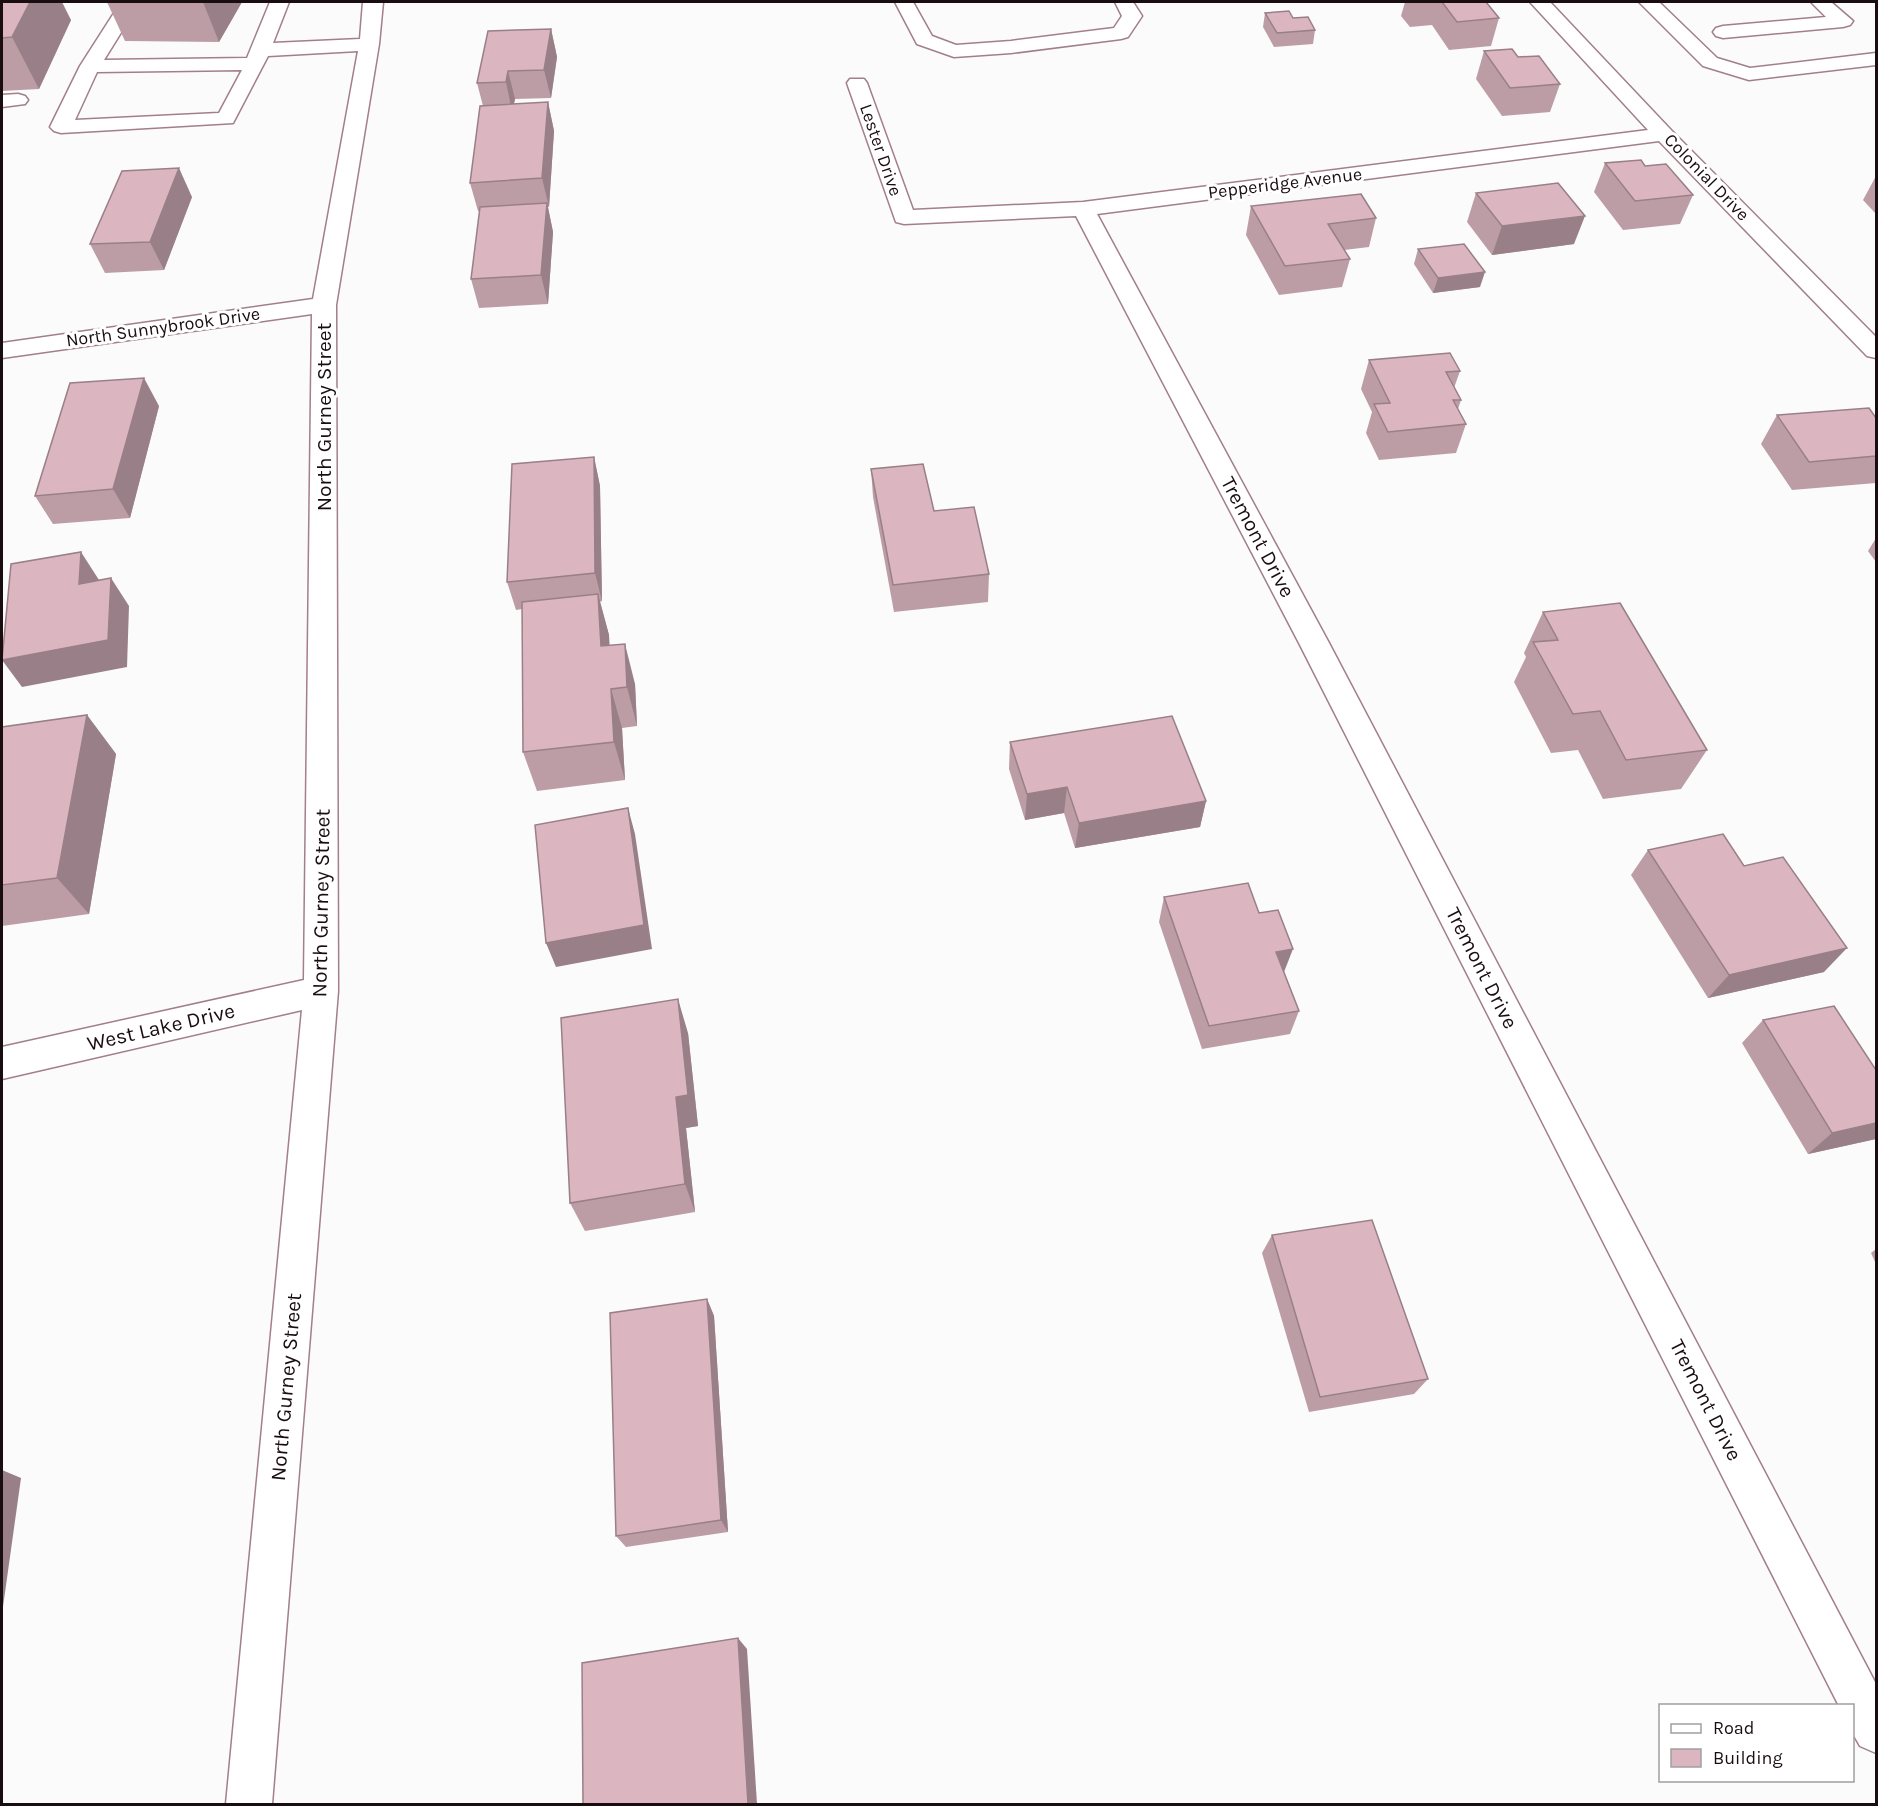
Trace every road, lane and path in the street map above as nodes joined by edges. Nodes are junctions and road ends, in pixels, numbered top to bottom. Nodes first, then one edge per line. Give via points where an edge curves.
1 (130, 2) edge
2 (279, 2) edge
3 (373, 2) edge
4 (904, 2) edge
5 (1124, 2) edge
6 (1540, 2) edge
7 (1648, 2) edge
8 (1820, 2) edge
9 (1723, 32) dead end
10 (369, 44) junction
11 (258, 57) junction
12 (1876, 59) edge
13 (90, 66) junction
14 (857, 83) dead end
15 (1664, 134) junction
16 (1083, 209) junction
17 (904, 217) joint
18 (324, 304) junction
19 (2, 350) edge
20 (1876, 351) edge
21 (321, 991) junction
22 (2, 1063) edge
23 (1876, 1730) edge
24 (249, 1804) edge

1 - 13 street
2 - 11 street
3 - 10 street, North Gurney Street
4 - 5 street via 924,40 954,51 1122,33 1132,16
6 - 15 street, Colonial Drive
7 - 12 street via 1710,62 1749,74
8 - 9 street via 1843,21
10 - 11 street
10 - 18 street, North Gurney Street
11 - 13 street
11 - 13 street via 226,119 61,127
14 - 17 street, Lester Drive
15 - 16 street, Pepperidge Avenue
15 - 20 street, Colonial Drive
16 - 17 street, Pepperidge Avenue
16 - 23 street, Tremont Drive via 1324,663
18 - 19 street, North Sunnybrook Drive
18 - 21 street, North Gurney Street
21 - 22 street, West Lake Drive
21 - 24 street, North Gurney Street

